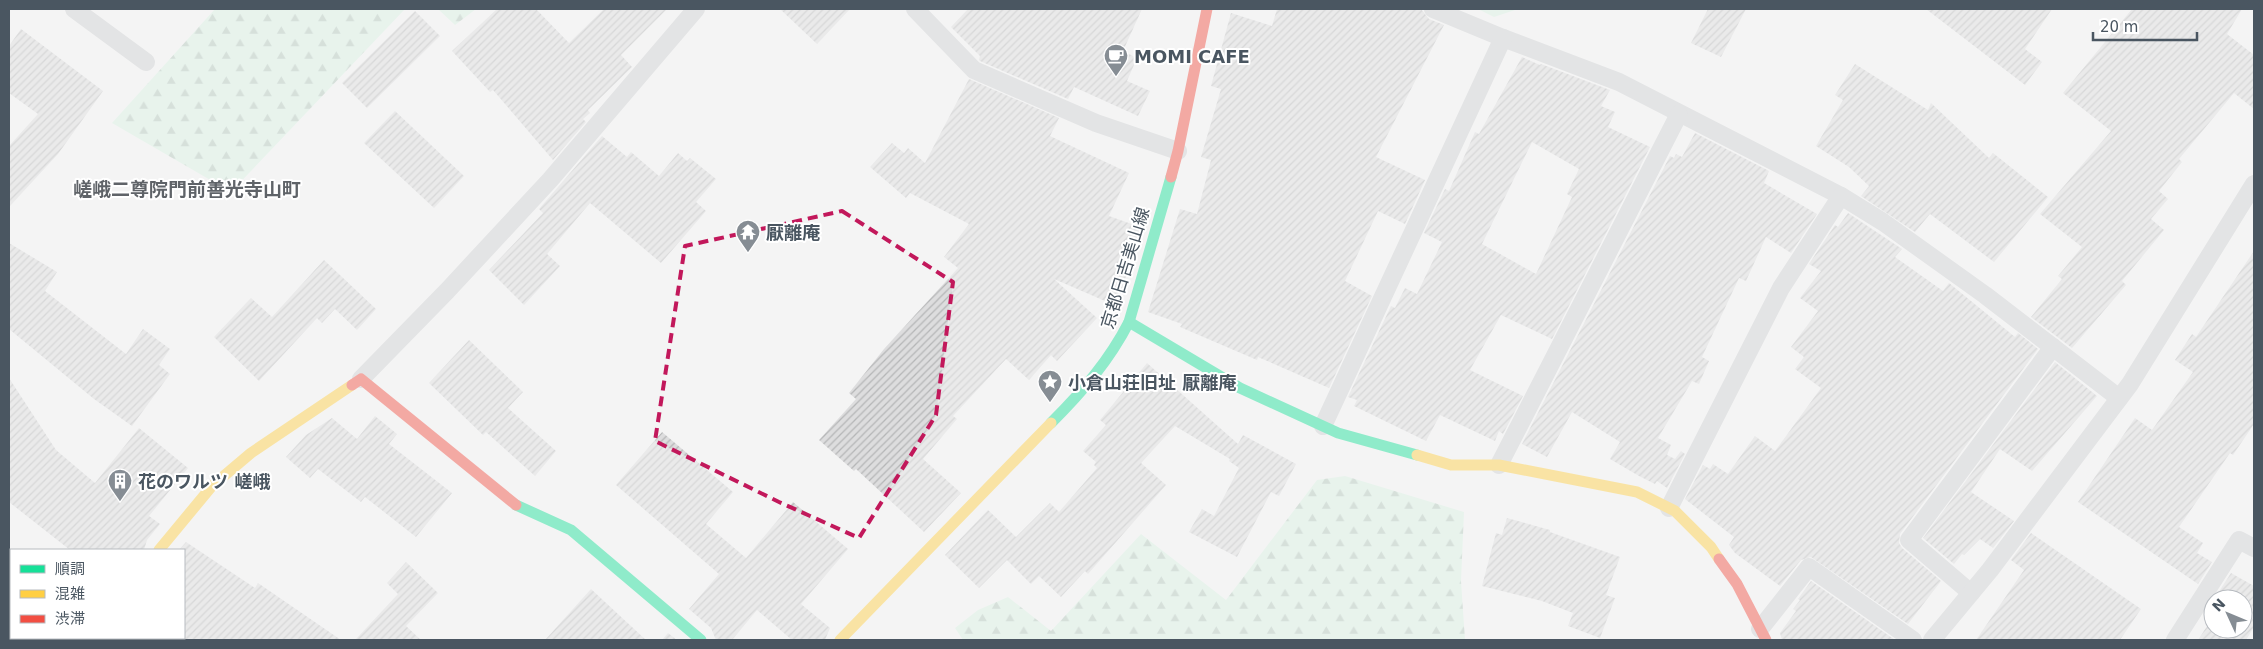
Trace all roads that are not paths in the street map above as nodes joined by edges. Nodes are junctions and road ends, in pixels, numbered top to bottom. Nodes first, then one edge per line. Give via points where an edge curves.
1 (74, 9) edge
2 (696, 9) edge
3 (915, 9) edge
4 (1207, 9) edge
5 (1433, 9) edge
6 (1503, 38) junction
7 (146, 62) dead end
8 (1679, 114) junction
9 (1178, 151) junction
10 (2254, 184) edge
11 (1841, 196) junction
12 (1130, 322) junction
13 (2053, 347) junction
14 (361, 379) junction
15 (2119, 398) junction
16 (1323, 426) junction
17 (1499, 464) junction
18 (1669, 508) junction
19 (2254, 548) edge
20 (160, 549) edge
21 (1971, 593) junction
22 (1763, 635) edge
23 (702, 640) edge
24 (840, 640) edge
25 (1912, 640) edge
26 (1932, 640) edge
27 (2176, 640) edge

1 - 7 lane
2 - 14 lane via 550,180
3 - 9 lane via 974,70 1096,123
4 - 9 street, 京都日吉美山線
5 - 6 lane
6 - 8 lane via 1619,82
6 - 16 lane
8 - 11 lane
8 - 17 lane
9 - 12 street, 京都日吉美山線
10 - 15 lane
11 - 13 lane via 1883,222
11 - 18 lane via 1781,288
12 - 16 street via 1240,388
12 - 24 street, 京都日吉美山線 via 1108,362
13 - 15 lane
13 - 21 lane via 1909,540
14 - 20 street via 251,453 212,486
14 - 23 street via 518,506 571,530
15 - 21 lane
16 - 17 street via 1451,466
17 - 18 street via 1637,492
18 - 22 street via 1711,548 1737,584
19 - 27 lane via 2239,540
21 - 26 lane
22 - 25 lane via 1809,567

